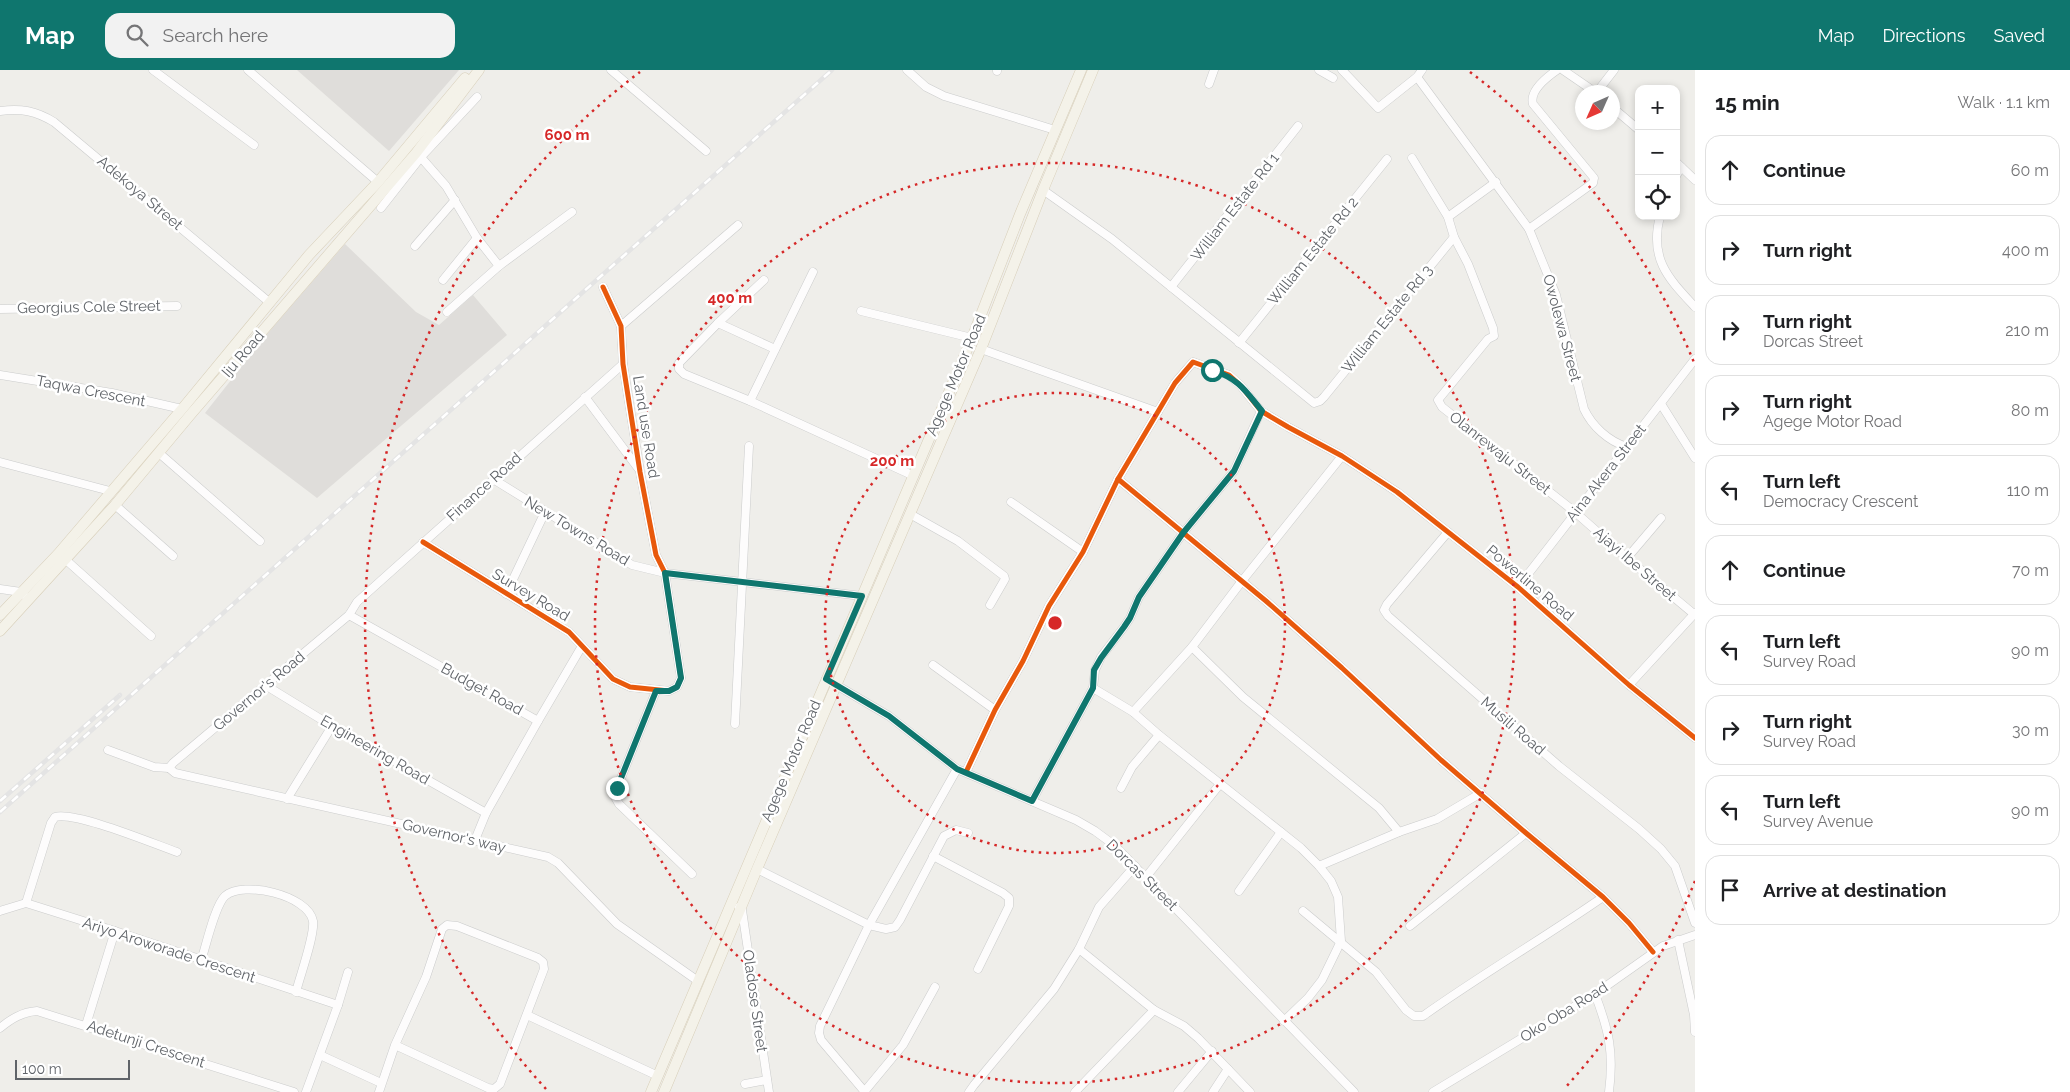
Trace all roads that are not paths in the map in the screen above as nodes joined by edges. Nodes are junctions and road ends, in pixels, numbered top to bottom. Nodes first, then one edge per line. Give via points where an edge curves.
1 (153, 70) edge
2 (248, 70) edge
3 (472, 70) edge
4 (479, 70) edge
5 (611, 70) edge
6 (908, 70) edge
7 (1080, 70) edge
8 (1093, 70) edge
9 (1214, 70) edge
10 (1319, 70) edge
11 (1342, 70) edge
12 (1422, 70) edge
13 (1557, 70) edge
14 (1562, 70) edge
15 (1614, 70) edge
16 (1417, 77) junction
17 (1333, 78) dead end
18 (1209, 84) dead end
19 (1585, 85) edge
20 (1602, 85) edge
21 (477, 97) dead end
22 (0, 111) edge
23 (1620, 114) edge
24 (1298, 126) dead end
25 (1635, 127) edge
26 (1055, 130) junction
27 (254, 146) dead end
28 (706, 151) dead end
29 (418, 155) junction
30 (1412, 158) dead end
31 (1387, 159) dead end
32 (1680, 165) edge
33 (1695, 180) edge
34 (378, 182) junction
35 (1496, 182) junction
36 (1043, 190) junction
37 (455, 200) junction
38 (381, 208) dead end
39 (572, 212) dead end
40 (1448, 216) junction
41 (1659, 220) edge
42 (738, 225) dead end
43 (1529, 229) junction
44 (1454, 236) junction
45 (477, 238) junction
46 (415, 246) dead end
47 (499, 266) junction
48 (814, 272) dead end
49 (443, 280) dead end
50 (764, 280) dead end
51 (603, 287) dead end
52 (1171, 287) junction
53 (269, 302) junction
54 (177, 306) dead end
55 (1695, 307) edge
56 (0, 309) edge
57 (861, 310) dead end
58 (447, 312) dead end
59 (718, 323) junction
60 (621, 326) junction
61 (972, 338) junction
62 (1239, 343) junction
63 (776, 349) junction
64 (980, 349) junction
65 (1695, 359) edge
66 (623, 364) junction
67 (959, 368) junction
68 (970, 372) junction
69 (0, 375) edge
70 (584, 397) junction
71 (750, 401) junction
72 (1661, 404) junction
73 (182, 409) junction
74 (1262, 411) junction
75 (1158, 412) junction
76 (931, 434) junction
77 (941, 439) junction
78 (750, 446) dead end
79 (1627, 447) junction
80 (159, 453) junction
81 (1342, 456) junction
82 (1695, 458) edge
83 (0, 462) edge
84 (640, 472) junction
85 (914, 476) junction
86 (493, 479) junction
87 (1118, 479) junction
88 (110, 491) junction
89 (1011, 502) dead end
90 (115, 505) junction
91 (545, 512) junction
92 (1575, 512) junction
93 (910, 514) junction
94 (1661, 518) dead end
95 (1448, 532) junction
96 (1183, 533) junction
97 (260, 541) dead end
98 (423, 542) junction
99 (1083, 552) junction
100 (173, 556) dead end
101 (1627, 558) junction
102 (66, 560) junction
103 (665, 573) junction
104 (1242, 581) junction
105 (741, 582) junction
106 (1518, 587) junction
107 (0, 589) edge
108 (21, 592) junction
109 (506, 594) junction
110 (862, 596) junction
111 (29, 599) junction
112 (990, 605) dead end
113 (1695, 614) edge
114 (0, 615) edge
115 (349, 615) junction
116 (0, 631) edge
117 (151, 636) dead end
118 (582, 646) junction
119 (1192, 646) junction
120 (933, 665) dead end
121 (826, 679) junction
122 (838, 684) junction
123 (1629, 685) junction
124 (265, 686) junction
125 (1093, 688) junction
126 (656, 691) junction
127 (995, 710) junction
128 (1134, 712) junction
129 (538, 721) junction
130 (735, 724) dead end
131 (332, 726) junction
132 (1159, 734) junction
133 (1695, 738) edge
134 (108, 750) dead end
135 (169, 768) junction
136 (957, 769) junction
137 (966, 772) junction
138 (1220, 784) junction
139 (1121, 788) dead end
140 (1481, 793) junction
141 (287, 799) junction
142 (1032, 801) junction
143 (486, 814) junction
144 (1281, 832) junction
145 (1399, 832) junction
146 (968, 833) dead end
147 (1526, 834) junction
148 (475, 840) junction
149 (177, 852) dead end
150 (933, 856) junction
151 (1135, 866) junction
152 (1319, 866) junction
153 (757, 870) junction
154 (692, 874) dead end
155 (1146, 877) junction
156 (1239, 891) dead end
157 (1603, 897) junction
158 (732, 902) junction
159 (26, 903) junction
160 (0, 910) edge
161 (742, 910) junction
162 (1303, 910) dead end
163 (1695, 923) edge
164 (869, 925) junction
165 (1410, 926) dead end
166 (115, 931) junction
167 (1695, 935) edge
168 (1678, 940) junction
169 (1341, 941) junction
170 (1079, 949) junction
171 (1653, 952) junction
172 (201, 961) junction
173 (978, 969) dead end
174 (348, 972) dead end
175 (698, 981) junction
176 (935, 987) dead end
177 (296, 992) junction
178 (1595, 994) junction
179 (338, 1006) junction
180 (1154, 1010) junction
181 (527, 1015) junction
182 (1284, 1021) junction
183 (86, 1025) junction
184 (1, 1027) edge
185 (1695, 1032) edge
186 (0, 1035) edge
187 (395, 1045) junction
188 (1212, 1052) junction
189 (320, 1055) junction
190 (1228, 1070) junction
191 (658, 1076) junction
192 (767, 1080) junction
193 (381, 1083) junction
194 (745, 1084) dead end
195 (294, 1092) edge
196 (306, 1092) edge
197 (379, 1092) edge
198 (652, 1092) edge
199 (664, 1092) edge
200 (769, 1092) edge
201 (865, 1092) edge
202 (969, 1092) edge
203 (1075, 1092) edge
204 (1178, 1092) edge
205 (1213, 1092) edge
206 (1250, 1092) edge
207 (1354, 1092) edge
208 (1433, 1092) edge
209 (1609, 1092) edge

1 - 27 street
2 - 34 street
3 - 34 main road, Iju Road
4 - 29 main road, Iju Road
5 - 28 street
6 - 26 street via 926,87 944,96
7 - 26 main road, Agege Motor Road
8 - 36 main road, Agege Motor Road
9 - 18 street
10 - 17 street
11 - 16 street via 1378,108
12 - 16 street
13 - 43 street via 1533,95 1533,104 1594,178 1593,182
14 - 19 street
15 - 20 street
16 - 35 street, Owolewa Street
21 - 29 street
22 - 53 street, Adekoya Street via 18,109 38,113 54,122
23 - 25 street
24 - 52 street, William Estate Rd 1
26 - 61 main road, Agege Motor Road
29 - 37 street
29 - 38 street
29 - 80 main road, Iju Road
30 - 40 street, Olanrewaju Street
31 - 62 street, William Estate Rd 2
32 - 33 street
34 - 53 main road, Iju Road
35 - 40 street
35 - 43 street, Owolewa Street
36 - 52 street
36 - 64 main road, Agege Motor Road
37 - 45 street
37 - 46 street
39 - 47 street
40 - 44 street, Olanrewaju Street
41 - 55 street via 1657,237 1661,265
42 - 60 street
43 - 79 street, Owolewa Street via 1556,295 1584,409 1591,423 1616,444
44 - 62 street, William Estate Rd 3 via 1320,401 1314,402 1307,397
44 - 92 street, Olanrewaju Street via 1488,310 1494,336 1488,339 1438,400 1446,412
45 - 47 street
45 - 49 street
47 - 58 street
48 - 63 street
50 - 59 street
51 - 60 street, Land use Road
52 - 62 street
53 - 73 main road, Iju Road
54 - 56 street, Georgius Cole Street
57 - 61 street
59 - 63 street
59 - 71 street via 679,362 679,369 684,374
60 - 66 street, Land use Road
61 - 67 main road, Agege Motor Road
63 - 71 street
64 - 68 main road, Agege Motor Road
64 - 75 street
65 - 72 street, Aina Akera Street
66 - 70 street, Finance Road
66 - 84 street, Land use Road
67 - 68 main road
67 - 76 main road, Agege Motor Road
68 - 77 main road, Agege Motor Road
69 - 73 street, Taqwa Crescent via 112,393
70 - 84 street, Land use Road
70 - 86 street, Finance Road
71 - 85 street
72 - 79 street, Aina Akera Street
72 - 82 street
73 - 88 main road, Iju Road
74 - 75 street, Powerline Road via 1229,375 1193,362 1175,383
74 - 81 street, Powerline Road
74 - 96 street via 1234,471
75 - 87 street
76 - 77 main road
76 - 85 main road, Agege Motor Road
77 - 93 main road, Agege Motor Road
78 - 105 street
79 - 92 street, Aina Akera Street
80 - 90 main road, Iju Road
80 - 97 street
81 - 95 street, Powerline Road via 1397,492
81 - 104 street
83 - 88 street
84 - 103 street, Land use Road via 656,555
85 - 110 main road, Agege Motor Road
86 - 91 street, New Towns Road
86 - 98 street, Finance Road
87 - 96 street
87 - 99 street
88 - 108 main road, Iju Road via 58,554
89 - 99 street
90 - 100 street
90 - 102 main road, Iju Road
91 - 103 street, New Towns Road via 632,565
91 - 109 street
92 - 101 street, Ajayi Ibe Street
92 - 106 street, Aina Akera Street
93 - 112 street via 958,542 1004,576
93 - 122 main road, Agege Motor Road
94 - 101 street
95 - 106 street, Powerline Road
95 - 163 street, Musili Road via 1384,610 1545,754 1661,849 1675,866
96 - 104 street
96 - 125 street via 1094,670
98 - 109 street, Survey Road
98 - 115 street, Finance Road via 357,602
99 - 127 street via 1049,606
101 - 113 street, Ajayi Ibe Street
102 - 111 main road, Iju Road
102 - 117 street
103 - 105 street, New Towns Road
103 - 126 street, Survey Road via 681,678 677,687
104 - 119 street
104 - 140 street
105 - 110 street, New Towns Road
105 - 130 street
106 - 123 street, Powerline Road
107 - 108 street
108 - 111 street
108 - 114 main road, Iju Road
109 - 118 street, Survey Road via 569,632
110 - 121 main road, Agege Motor Road
111 - 116 main road, Iju Road
113 - 123 street
115 - 124 street, Governor's Road
115 - 129 street, Budget Road
118 - 126 street, Survey Road via 613,679
118 - 129 street, Budget Road
119 - 128 street
119 - 145 street via 1243,696 1379,808
120 - 127 street
121 - 122 street, Dorcas Street
121 - 158 main road, Agege Motor Road
122 - 136 street, Dorcas Street via 889,716
122 - 153 main road, Agege Motor Road
123 - 133 street, Powerline Road
124 - 131 street, Engineering Road
124 - 135 street, Governor's Road
125 - 128 street
125 - 142 street
126 - 154 street via 615,797
127 - 137 street
128 - 132 street
129 - 143 street
131 - 141 street
131 - 143 street, Engineering Road
132 - 138 street
132 - 139 street via 1132,767
134 - 135 street, Governor's way via 154,767
135 - 141 street, Governor's way via 175,773
136 - 137 street, Dorcas Street
136 - 164 street
137 - 142 street, Dorcas Street
138 - 144 street
138 - 155 street
140 - 145 street via 1437,819
140 - 147 street
141 - 148 street, Governor's way
142 - 151 street, Dorcas Street via 1095,831
143 - 148 street
144 - 152 street
144 - 156 street
145 - 152 street
146 - 150 street via 949,832
147 - 157 street
147 - 165 street
148 - 175 street, Governor's way via 548,857 558,863 617,924
149 - 159 street via 93,823 62,815 55,817
150 - 164 street via 895,927 886,929
150 - 173 street via 1009,898 1010,906
151 - 155 street, Dorcas Street
151 - 170 street via 1099,907
152 - 169 street via 1338,897
153 - 161 main road, Agege Motor Road
153 - 164 street
155 - 182 street, Dorcas Street
157 - 169 street via 1423,1016 1414,1016 1406,1010 1376,972
157 - 171 street
158 - 161 street
158 - 175 main road, Agege Motor Road
159 - 160 street
159 - 166 street, Ariyo Aroworade Crescent
161 - 192 street, Oladose Street
161 - 199 main road, Agege Motor Road
162 - 169 street
164 - 201 street via 819,1033 821,1040
166 - 172 street, Ariyo Aroworade Crescent
166 - 183 street
167 - 168 street, Oko Oba Road
168 - 171 street, Oko Oba Road
168 - 185 street
169 - 182 street via 1322,980
170 - 180 street
170 - 202 street via 1054,989
171 - 178 street, Oko Oba Road
172 - 177 street, Ariyo Aroworade Crescent
172 - 177 street via 224,897 233,891 249,890 281,894 310,913 313,920
174 - 179 street
175 - 191 main road, Agege Motor Road
176 - 201 street via 902,1045
177 - 179 street, Ariyo Aroworade Crescent
178 - 208 street, Oko Oba Road
178 - 209 street via 1608,1028 1612,1053
179 - 189 street
180 - 188 street via 1184,1026
180 - 203 street
181 - 187 street via 500,1084 494,1089
181 - 187 street via 544,969 543,962 448,925 442,929 426,977
181 - 191 street
182 - 207 street, Dorcas Street
183 - 184 street, Adetunji Crescent via 37,1011 26,1012
183 - 195 street, Adetunji Crescent
184 - 186 street
187 - 193 street
188 - 190 street
188 - 204 street
189 - 193 street
189 - 196 street
190 - 205 street
190 - 206 street
191 - 198 main road, Agege Motor Road
192 - 194 street
192 - 200 street, Oladose Street
193 - 197 street

